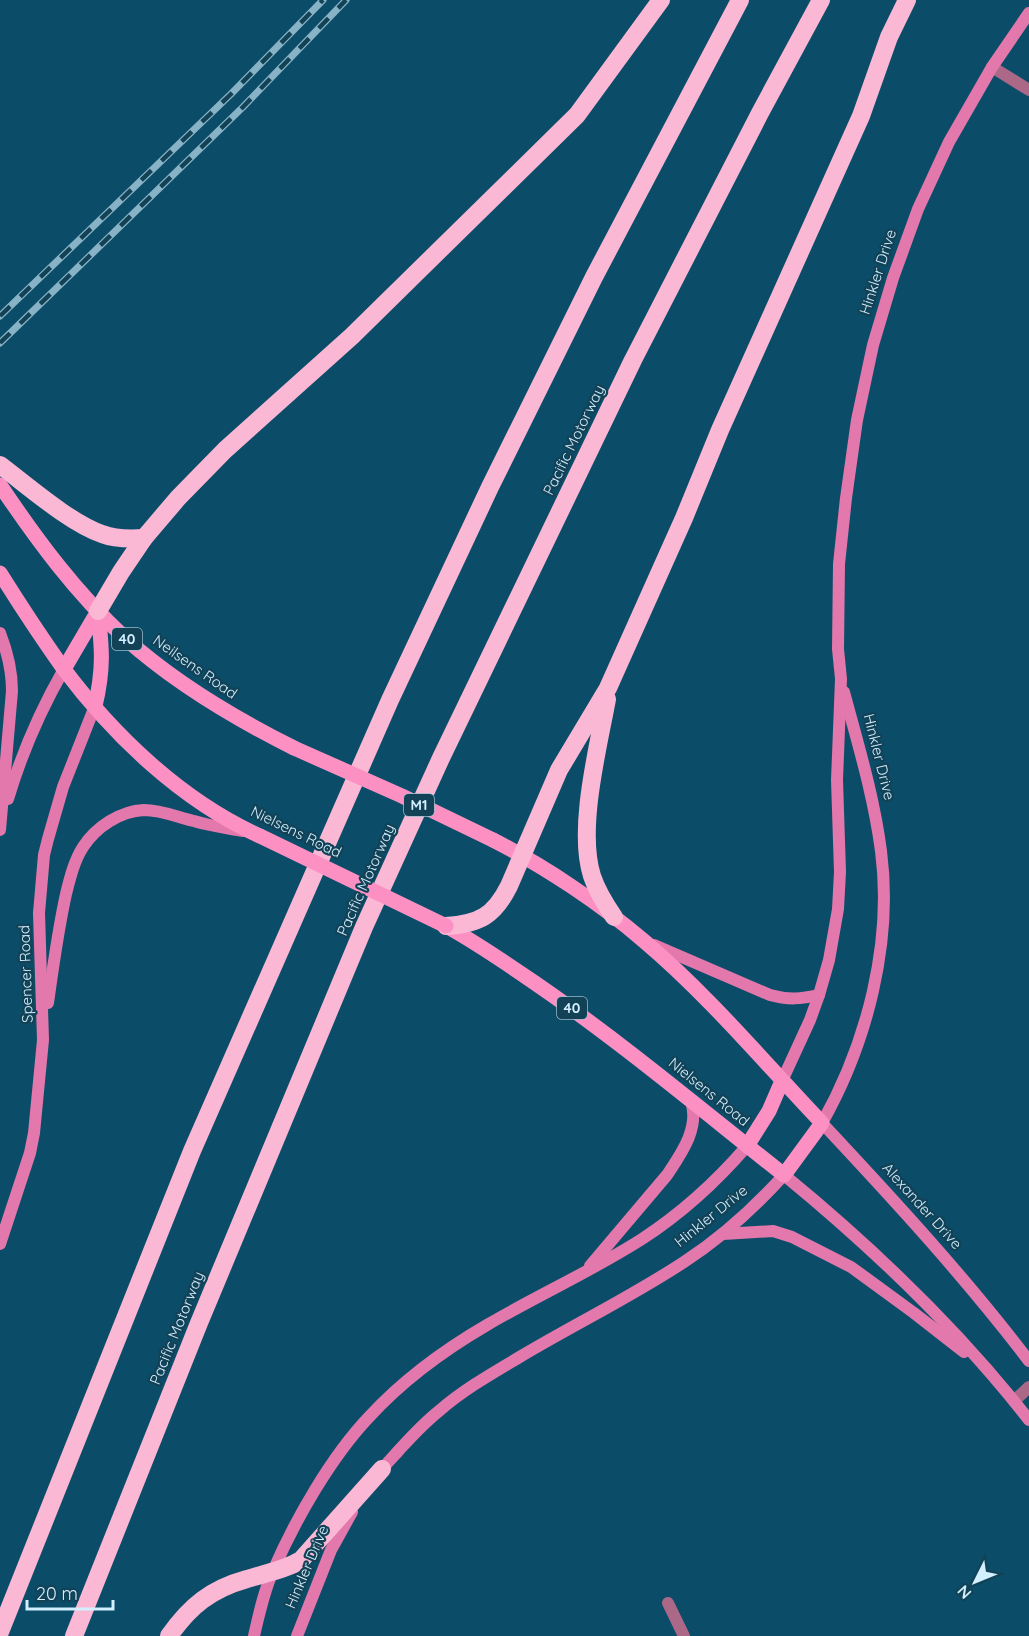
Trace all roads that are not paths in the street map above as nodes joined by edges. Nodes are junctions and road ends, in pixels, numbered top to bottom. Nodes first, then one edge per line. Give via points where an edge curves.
1 (661, 0) edge
2 (740, 0) edge
3 (821, 0) edge
4 (907, 0) edge
5 (1029, 12) edge
6 (992, 67) junction
7 (1029, 90) edge
8 (0, 465) edge
9 (0, 485) edge
10 (144, 538) junction
11 (0, 573) edge
12 (98, 611) junction
13 (0, 633) edge
14 (64, 669) junction
15 (841, 679) junction
16 (608, 688) junction
17 (95, 706) junction
18 (0, 830) edge
19 (257, 834) junction
20 (0, 836) edge
21 (522, 855) junction
22 (614, 917) junction
23 (446, 926) junction
24 (644, 941) junction
25 (819, 995) junction
26 (43, 1040) junction
27 (782, 1081) junction
28 (690, 1101) junction
29 (822, 1123) junction
30 (747, 1146) junction
31 (784, 1175) junction
32 (723, 1234) junction
33 (0, 1244) edge
34 (583, 1273) junction
35 (1029, 1361) edge
36 (989, 1372) junction
37 (1029, 1387) edge
38 (1014, 1401) junction
39 (1029, 1420) edge
40 (382, 1469) junction
41 (273, 1572) junction
42 (668, 1603) dead end
43 (0, 1632) edge
44 (74, 1636) edge
45 (169, 1636) edge
46 (254, 1636) edge
47 (297, 1636) edge
48 (684, 1636) edge

1 - 10 highway via 577,115 352,336 225,450
2 - 43 highway via 594,277 390,700 192,1151
3 - 44 highway, Pacific Motorway / M1 via 633,360 441,758 364,927
4 - 16 highway via 861,116
5 - 6 street, Hinkler Drive
6 - 7 street
6 - 15 street, Hinkler Drive via 949,142 918,209 873,345 857,420 839,564
8 - 10 highway via 95,531
9 - 12 main road, Neilsens Road / 40 via 44,548
10 - 12 highway
11 - 14 main road, Nielsens Road / 40
12 - 14 main road
12 - 17 main road via 103,660
12 - 21 main road, Neilsens Road / 40, bridge via 178,680 234,716
13 - 18 street via 12,691
14 - 17 main road, Nielsens Road / 40
14 - 20 street via 31,733 12,785
15 - 25 street, Hinkler Drive via 838,909
15 - 29 street, Hinkler Drive via 876,824 883,911 881,944 863,1026 842,1084
16 - 21 highway via 559,770
16 - 22 highway via 587,838 592,876
17 - 19 main road, Nielsens Road / 40 via 177,786
17 - 26 street, Spencer Road via 63,787 43,861 39,921
19 - 23 main road, Nielsens Road / 40, bridge
19 - 26 street via 147,810 123,814 92,835 74,866 62,912
21 - 22 main road, 40
21 - 23 highway via 504,896 491,912 469,924
22 - 24 main road, 40
23 - 28 main road, Nielsens Road / 40 via 572,1008
24 - 25 street via 770,995 797,999
24 - 27 main road, 40 via 704,997
25 - 27 street, Hinkler Drive
26 - 33 street, Spencer Road via 30,1153
27 - 29 main road, Alexander Drive / 40
27 - 30 main road, Hinkler Drive
28 - 30 main road, Nielsens Road / 40
28 - 34 street via 693,1122 680,1155
29 - 31 main road, Hinkler Drive
29 - 35 street, Alexander Drive / 40 via 926,1236
30 - 31 main road, 40
30 - 34 street, Hinkler Drive via 681,1210 642,1239
31 - 32 street, Hinkler Drive
31 - 36 street, 40 via 882,1260
32 - 36 street via 773,1231 832,1257 889,1294
32 - 40 street, Hinkler Drive via 671,1270 468,1388 431,1418
34 - 41 street, Hinkler Drive via 455,1345 410,1378 367,1418 306,1505
36 - 38 street, 40
37 - 38 street
38 - 39 street, 40
40 - 41 highway via 301,1560
40 - 47 street, Hinkler Drive via 331,1550
41 - 45 highway via 208,1595
41 - 46 street, Hinkler Drive
42 - 48 street

